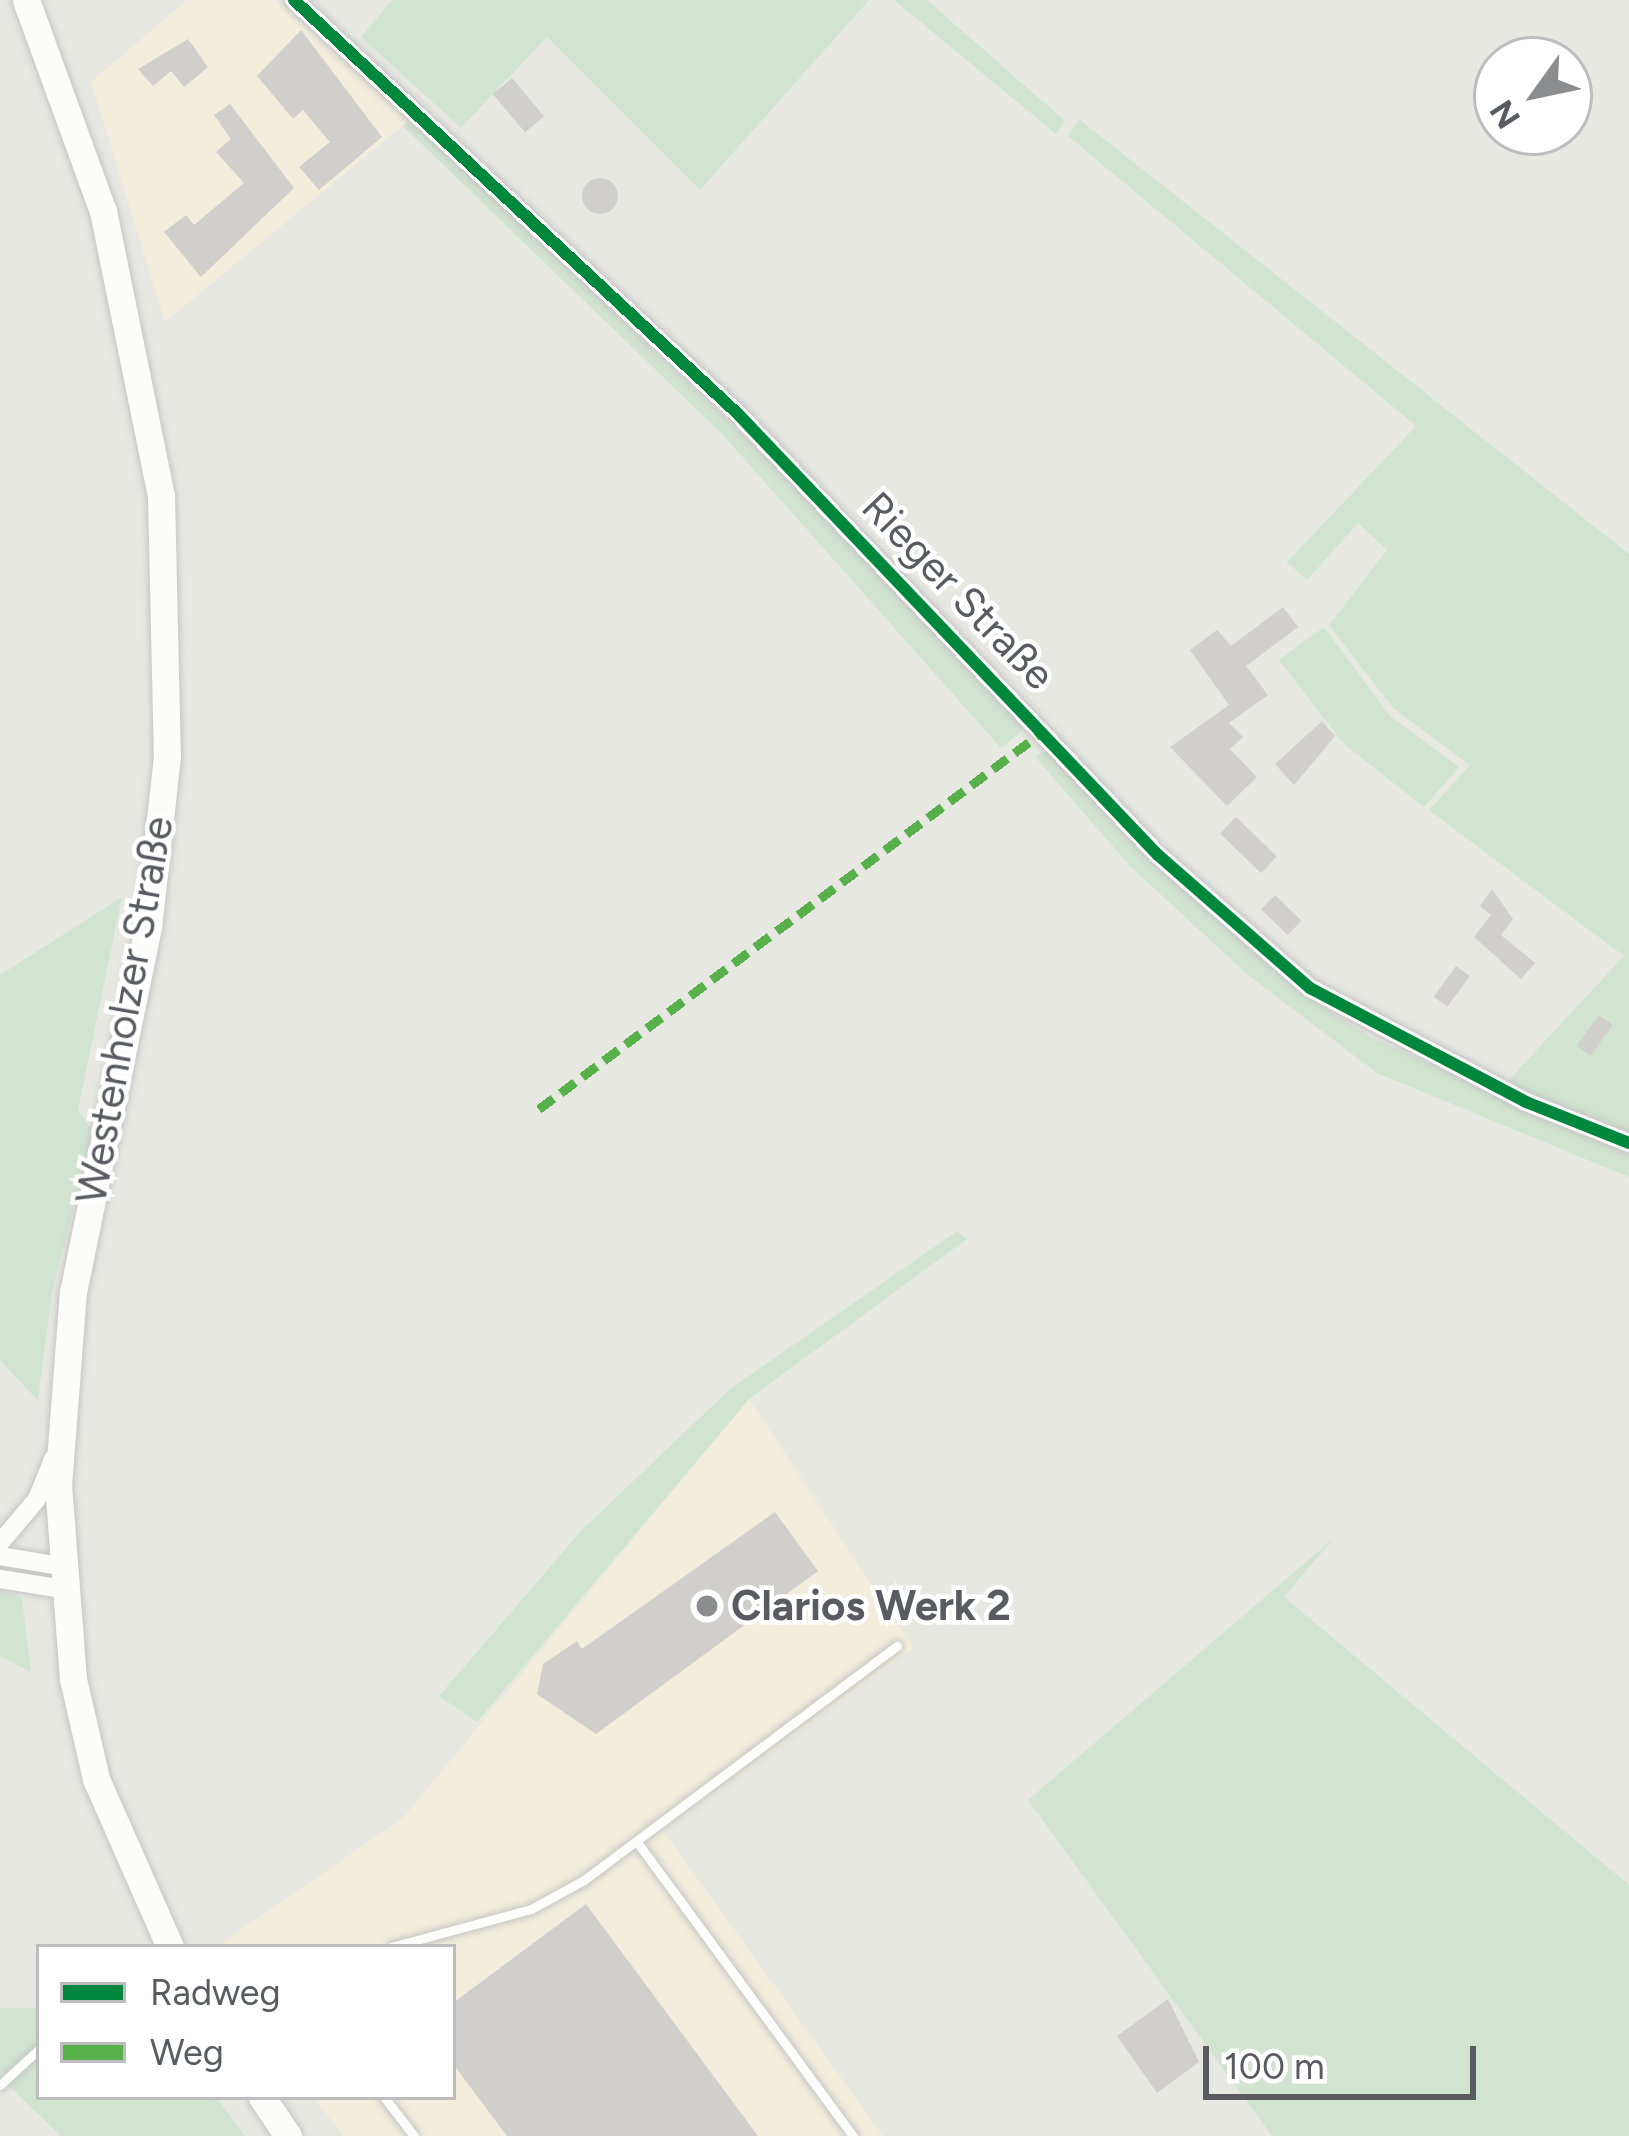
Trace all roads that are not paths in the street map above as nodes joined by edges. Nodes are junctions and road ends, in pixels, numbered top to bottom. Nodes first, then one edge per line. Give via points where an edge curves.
1 (26, 0) edge
2 (294, 0) edge
3 (1629, 1143) edge
4 (62, 1438) junction
5 (0, 1543) edge
6 (0, 1556) edge
7 (61, 1577) junction
8 (0, 1579) edge
9 (897, 1646) dead end
10 (637, 1842) junction
11 (169, 1944) edge
12 (402, 1944) edge
13 (36, 2052) edge
14 (0, 2085) edge
15 (264, 2100) edge
16 (386, 2100) edge
17 (288, 2136) edge
18 (414, 2136) edge
19 (853, 2136) edge

1 - 4 main road, Westenholzer Straße via 124,289 162,519 167,756 158,842 73,1291
2 - 3 street, Rieger Straße via 722,398 1158,855 1310,988 1526,1102
4 - 5 street via 37,1498
4 - 7 main road, Westenholzer Straße
6 - 7 street
7 - 8 street
7 - 11 main road, Westenholzer Straße via 96,1779
9 - 10 lane
10 - 12 lane via 531,1909
10 - 19 lane
13 - 14 lane
15 - 17 main road
16 - 18 lane

